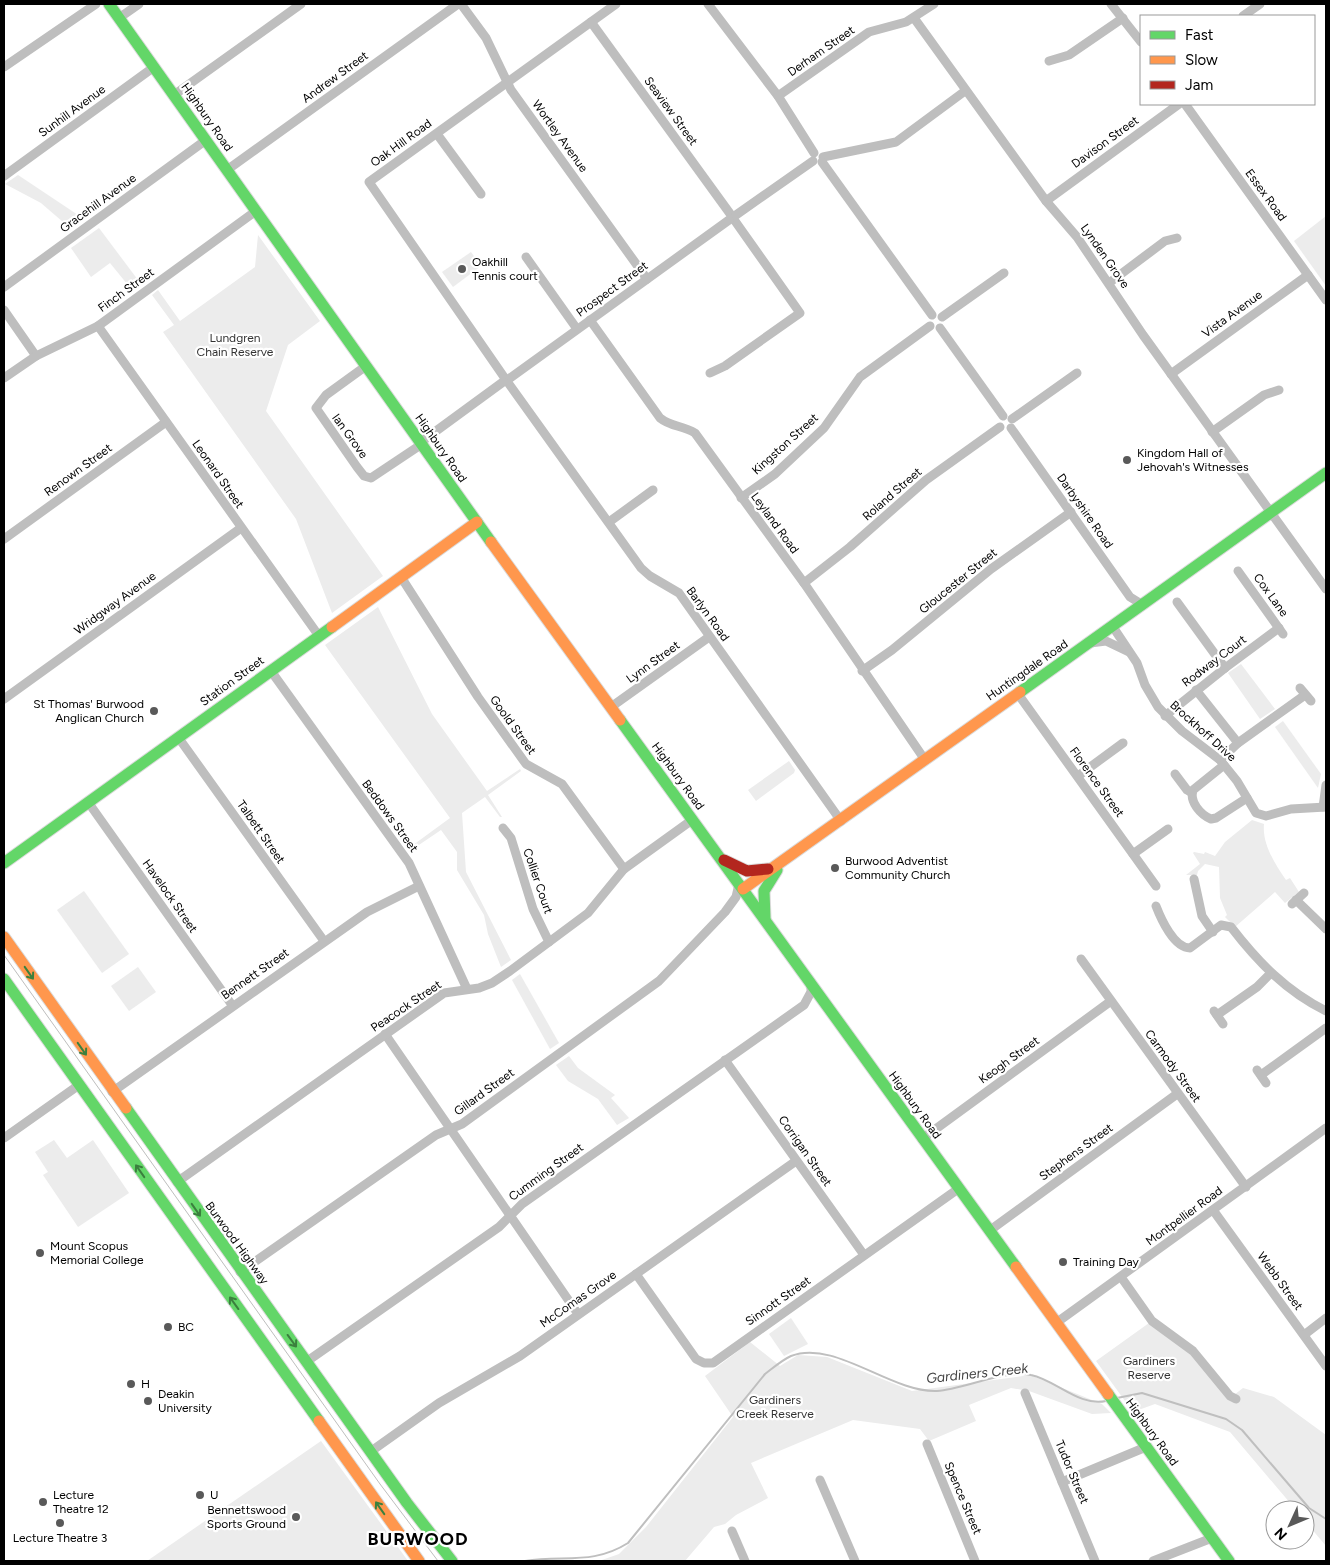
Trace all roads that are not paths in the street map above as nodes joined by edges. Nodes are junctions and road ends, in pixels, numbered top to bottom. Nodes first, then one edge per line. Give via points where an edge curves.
1 (96, 4) edge
2 (109, 4) edge
3 (139, 4) edge
4 (301, 4) edge
5 (460, 4) edge
6 (616, 4) edge
7 (708, 4) edge
8 (934, 4) edge
9 (1111, 4) edge
10 (1260, 4) edge
11 (1244, 15) edge
12 (119, 18) junction
13 (914, 18) junction
14 (1124, 18) junction
15 (591, 22) junction
16 (1140, 41) edge
17 (1049, 60) dead end
18 (4, 67) edge
19 (154, 67) junction
20 (508, 82) junction
21 (965, 91) junction
22 (174, 95) junction
23 (778, 96) junction
24 (1178, 105) edge
25 (1186, 105) edge
26 (436, 134) junction
27 (206, 140) junction
28 (818, 158) junction
29 (227, 170) junction
30 (4, 176) edge
31 (481, 194) dead end
32 (1046, 201) junction
33 (256, 211) junction
34 (733, 218) junction
35 (1177, 238) dead end
36 (526, 258) dead end
37 (1004, 274) dead end
38 (1308, 275) junction
39 (647, 279) junction
40 (1109, 283) junction
41 (4, 286) edge
42 (1326, 300) edge
43 (4, 310) edge
44 (932, 315) junction
45 (942, 317) junction
46 (590, 320) junction
47 (98, 326) junction
48 (930, 326) junction
49 (940, 328) junction
50 (577, 329) junction
51 (36, 356) junction
52 (366, 366) junction
53 (710, 373) dead end
54 (1077, 373) dead end
55 (1171, 374) junction
56 (4, 378) edge
57 (507, 380) junction
58 (1279, 390) dead end
59 (1008, 421) junction
60 (166, 422) junction
61 (1212, 432) junction
62 (421, 443) junction
63 (1326, 473) edge
64 (653, 490) dead end
65 (741, 498) junction
66 (1071, 512) junction
67 (1272, 512) junction
68 (477, 522) junction
69 (609, 522) junction
70 (241, 528) junction
71 (4, 539) edge
72 (1238, 571) dead end
73 (401, 578) junction
74 (804, 583) junction
75 (1326, 589) edge
76 (1176, 603) dead end
77 (1143, 605) junction
78 (1113, 627) junction
79 (1281, 631) joint
80 (319, 636) junction
81 (709, 637) junction
82 (1089, 643) junction
83 (1131, 654) junction
84 (1225, 668) junction
85 (862, 670) junction
86 (270, 671) junction
87 (1196, 690) junction
88 (1018, 694) junction
89 (1305, 695) dead end
90 (4, 699) edge
91 (611, 707) junction
92 (1165, 716) junction
93 (178, 737) junction
94 (1123, 743) dead end
95 (1238, 744) junction
96 (925, 760) junction
97 (1222, 763) junction
98 (1175, 774) dead end
99 (1078, 776) junction
100 (1326, 785) edge
101 (1192, 793) junction
102 (1247, 798) junction
103 (88, 802) junction
104 (1324, 807) edge
105 (692, 820) junction
106 (841, 821) junction
107 (503, 828) dead end
108 (1168, 829) dead end
109 (1133, 854) junction
110 (718, 856) junction
111 (787, 859) junction
112 (4, 863) edge
113 (624, 869) junction
114 (1194, 879) dead end
115 (419, 886) junction
116 (1156, 886) dead end
117 (741, 887) junction
118 (1304, 893) dead end
119 (752, 902) junction
120 (1156, 905) dead end
121 (725, 912) junction
122 (766, 920) junction
123 (1326, 929) edge
124 (1213, 932) junction
125 (4, 937) edge
126 (324, 941) junction
127 (549, 942) junction
128 (1081, 959) dead end
129 (1270, 974) junction
130 (4, 980) edge
131 (810, 984) junction
132 (467, 989) junction
133 (1111, 1001) junction
134 (232, 1005) junction
135 (804, 1006) junction
136 (827, 1007) junction
137 (1326, 1011) edge
138 (62, 1020) junction
139 (1224, 1024) dead end
140 (1326, 1028) edge
141 (385, 1034) junction
142 (47, 1040) junction
143 (725, 1060) junction
144 (1262, 1076) dead end
145 (79, 1085) junction
146 (112, 1092) junction
147 (1177, 1094) junction
148 (1326, 1128) edge
149 (450, 1129) junction
150 (4, 1138) edge
151 (922, 1139) junction
152 (796, 1161) junction
153 (177, 1182) junction
154 (1246, 1187) junction
155 (958, 1189) junction
156 (1214, 1210) junction
157 (510, 1215) junction
158 (989, 1231) junction
159 (864, 1255) junction
160 (240, 1272) junction
161 (636, 1274) junction
162 (1120, 1277) junction
163 (578, 1314) junction
164 (1326, 1318) edge
165 (1056, 1323) junction
166 (1304, 1335) junction
167 (306, 1362) junction
168 (1326, 1366) edge
169 (1025, 1393) dead end
170 (1236, 1399) dead end
171 (344, 1415) junction
172 (324, 1428) junction
173 (927, 1444) dead end
174 (1146, 1447) junction
175 (370, 1452) junction
176 (820, 1480) dead end
177 (1062, 1482) junction
178 (732, 1531) dead end
179 (1212, 1538) junction
180 (419, 1561) edge
181 (452, 1561) edge
182 (744, 1561) edge
183 (855, 1561) edge
184 (975, 1561) edge
185 (1095, 1561) edge
186 (1152, 1561) edge
187 (1229, 1561) edge

1 - 18 street
2 - 12 main road, Highbury Road
3 - 12 street
4 - 22 street
5 - 20 street, Wortley Avenue via 486,38
5 - 29 street, Andrew Street
6 - 15 street, Oak Hill Road
7 - 23 street
8 - 13 street, Derham Street
9 - 14 street
10 - 11 street
12 - 19 main road, Highbury Road
13 - 21 street, Lynden Grove
13 - 23 street, Derham Street via 869,32
14 - 16 street
14 - 17 street via 1069,55
15 - 20 street, Oak Hill Road
15 - 34 street, Seaview Street
19 - 22 main road, Highbury Road
19 - 30 street, Sunhill Avenue
20 - 26 street, Oak Hill Road
20 - 39 street, Wortley Avenue
21 - 28 street, Prospect Street via 896,142
21 - 32 street, Lynden Grove
22 - 27 main road, Highbury Road
23 - 28 street
24 - 32 street, Davison Street
25 - 38 street, Essex Road
26 - 31 street
26 - 57 street, Oak Hill Road via 369,182
27 - 29 main road, Highbury Road
27 - 41 street, Gracehill Avenue
28 - 34 street, Prospect Street
28 - 44 street
29 - 33 main road, Highbury Road
32 - 40 street, Lynden Grove via 1077,237
33 - 47 street, Finch Street
33 - 52 main road, Highbury Road
34 - 39 street, Prospect Street
34 - 53 street, Seaview Street via 800,313
35 - 40 street via 1165,241
36 - 50 street
37 - 45 street
38 - 42 street, Essex Road
38 - 55 street, Vista Avenue
39 - 46 street, Prospect Street
40 - 55 street, Lynden Grove
43 - 51 street
44 - 45 street
44 - 48 street
45 - 49 street
46 - 50 street, Prospect Street
46 - 65 street, Leyland Road via 660,418 696,433
47 - 51 street, Finch Street
47 - 60 street, Leonard Street
48 - 49 street
48 - 65 street, Kingston Street via 860,377 824,428 774,474
49 - 59 street, Darbyshire Road
50 - 57 street, Prospect Street
51 - 56 street, Finch Street
52 - 62 main road, Highbury Road
52 - 62 street, Ian Grove via 326,395 316,408 357,468 371,478
54 - 59 street
55 - 61 street, Lynden Grove
57 - 62 street, Prospect Street
57 - 69 street, Barlyn Road
58 - 61 street via 1264,395
59 - 66 street, Darbyshire Road
59 - 74 street, Roland Street via 1004,430 1000,427 926,480
60 - 70 street, Leonard Street
60 - 71 street, Renown Street
61 - 67 street, Lynden Grove
62 - 68 main road, Highbury Road
63 - 67 main road, Huntingdale Road
64 - 69 street
65 - 74 street, Leyland Road
66 - 77 street, Darbyshire Road via 1130,597
66 - 85 street, Gloucester Street via 991,569 905,640
67 - 75 street, Lynden Grove
67 - 77 main road, Huntingdale Road
68 - 73 main road, Station Street
68 - 91 main road, Highbury Road
69 - 81 street, Barlyn Road via 641,568 679,593
70 - 80 street, Leonard Street
70 - 90 street, Wridgway Avenue
72 - 79 street, Cox Lane
73 - 80 main road, Station Street
73 - 113 street, Goold Street via 526,764 562,784
74 - 85 street, Leyland Road
76 - 84 street
77 - 78 main road, Huntingdale Road
78 - 82 main road, Huntingdale Road
78 - 83 street, Brockhoff Drive
79 - 84 street, Rodway Court
80 - 86 main road, Station Street
81 - 91 street, Lynn Street
81 - 106 street, Barlyn Road
82 - 83 street via 1106,641
82 - 88 main road, Huntingdale Road
83 - 92 street, Brockhoff Drive via 1148,691
84 - 87 street, Rodway Court
85 - 96 street, Leyland Road
86 - 93 main road, Station Street
86 - 115 street, Beddows Street via 403,854
87 - 92 street, Rodway Court
87 - 95 street
88 - 96 main road, Huntingdale Road
88 - 99 street, Florence Street
89 - 95 street
91 - 105 main road, Highbury Road
92 - 97 street, Brockhoff Drive
93 - 103 main road, Station Street
93 - 126 street, Talbett Street
94 - 99 street
95 - 97 street
96 - 106 main road, Huntingdale Road
97 - 101 street
97 - 102 street, Brockhoff Drive
98 - 101 street
99 - 109 street, Florence Street
100 - 104 street
101 - 102 street via 1192,800 1201,813 1211,819
102 - 104 street, Brockhoff Drive via 1256,813 1266,816 1291,808
103 - 112 main road, Station Street
103 - 134 street, Havelock Street
105 - 110 main road, Highbury Road
105 - 113 street, Peacock Street
106 - 111 main road, Huntingdale Road
107 - 127 street, Collier Court via 511,838 533,909
108 - 109 street
109 - 116 street, Florence Street
110 - 111 main road via 746,871 763,871
110 - 117 main road, Highbury Road
111 - 117 main road, Huntingdale Road
111 - 122 main road via 765,887
113 - 127 street, Peacock Street via 588,913
114 - 124 street via 1202,916
115 - 126 street, Bennett Street via 366,912
115 - 132 street, Beddows Street
117 - 119 main road, Highbury Road
117 - 121 street, Gillard Street
118 - 123 street via 1294,902
119 - 121 street, Gillard Street via 738,903
119 - 122 main road, Highbury Road
120 - 124 street via 1160,918 1185,948
121 - 149 street, Gillard Street via 659,981 462,1124
122 - 131 main road, Highbury Road
124 - 129 street via 1221,926 1231,927
125 -> 138 main road, Burwood Highway
126 - 134 street, Bennett Street
127 - 132 street, Peacock Street via 492,983
128 - 133 street, Carmody Street
129 - 137 street
129 - 139 street via 1257,987 1216,1013
130 - 142 main road
131 - 135 street via 812,992
131 - 136 main road, Highbury Road
132 - 141 street, Peacock Street via 444,993
133 - 147 street, Carmody Street
133 - 151 street, Keogh Street
134 - 146 street, Bennett Street
135 - 136 street via 817,1003
135 - 143 street, Cumming Street
136 - 151 main road, Highbury Road
138 - 142 main road via 51,1028
138 -> 146 main road, Burwood Highway
140 - 144 street
141 - 149 street
141 - 153 street, Peacock Street
142 - 145 main road
143 - 152 street, Corrigan Street
143 - 157 street, Cumming Street
145 - 150 street
172 -> 145 main road
146 - 153 main road, Burwood Highway
147 - 154 street, Carmody Street
147 - 158 street, Stephens Street
148 - 154 street, Montpellier Road
149 - 157 street
149 - 160 street, Gillard Street via 436,1135
151 - 155 main road, Highbury Road
152 - 159 street, Corrigan Street
152 - 161 street, McComas Grove
153 -> 160 main road, Burwood Highway
154 - 156 street, Montpellier Road
155 - 158 main road, Highbury Road
155 - 159 street, Sinnott Street
156 - 162 street, Montpellier Road
156 - 166 street, Webb Street
157 - 163 street
157 - 167 street, Cumming Street
158 - 165 main road, Highbury Road
159 - 161 street, Sinnott Street via 713,1363 704,1363 696,1358
160 -> 167 main road, Burwood Highway
161 - 163 street, McComas Grove
162 - 165 street, Montpellier Road
162 - 170 street via 1152,1321 1193,1351
163 - 175 street, McComas Grove via 520,1356 439,1403
164 - 166 street
165 - 174 main road, Highbury Road
166 - 168 street, Webb Street
167 - 171 main road, Burwood Highway
169 - 177 street, Tudor Street
171 - 172 main road
171 - 175 main road, Burwood Highway
180 -> 172 main road
173 - 184 street, Spence Street
174 - 177 street
174 - 179 main road, Highbury Road
175 - 181 main road, Burwood Highway
176 - 183 street
177 - 185 street, Tudor Street
178 - 182 street
179 - 186 street
179 - 187 main road, Highbury Road

